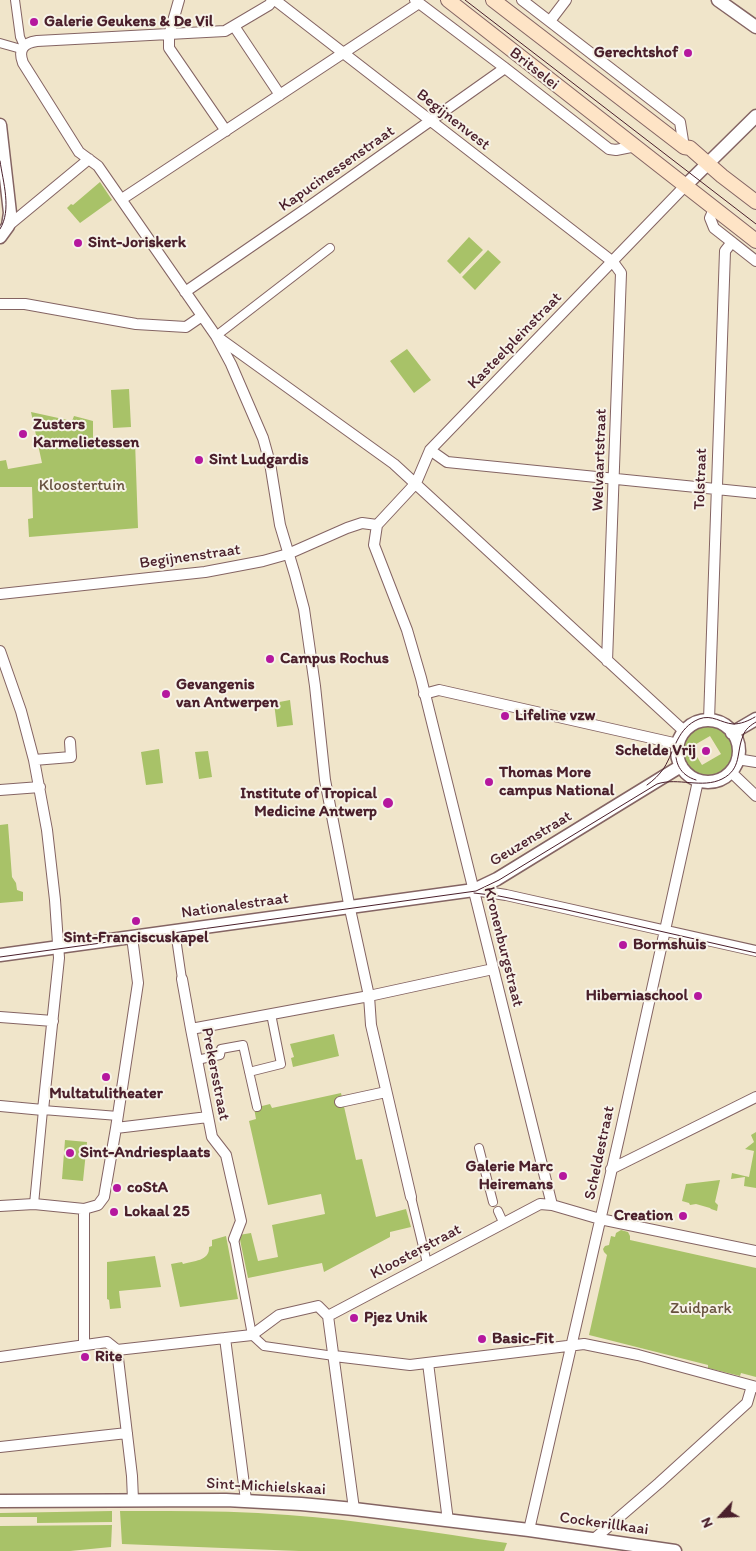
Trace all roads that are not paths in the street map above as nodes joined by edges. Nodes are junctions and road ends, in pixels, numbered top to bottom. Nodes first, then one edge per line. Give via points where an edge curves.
1 (15, 0) edge
2 (179, 0) edge
3 (274, 0) edge
4 (448, 0) edge
5 (492, 0) edge
6 (522, 0) edge
7 (566, 0) edge
8 (718, 0) edge
9 (417, 2) edge
10 (550, 21) junction
11 (234, 26) junction
12 (756, 27) edge
13 (169, 35) junction
14 (0, 43) edge
15 (22, 48) junction
16 (343, 54) junction
17 (505, 68) junction
18 (280, 95) junction
19 (756, 116) edge
20 (430, 122) junction
21 (0, 125) edge
22 (226, 131) junction
23 (636, 146) junction
24 (684, 147) junction
25 (88, 159) junction
26 (708, 164) junction
27 (685, 186) junction
28 (122, 199) junction
29 (756, 202) edge
30 (714, 209) junction
31 (4, 231) edge
32 (756, 241) edge
33 (732, 242) junction
34 (330, 248) dead end
35 (756, 261) edge
36 (613, 262) junction
37 (185, 292) junction
38 (0, 304) edge
39 (202, 316) junction
40 (216, 336) junction
41 (434, 453) junction
42 (614, 479) junction
43 (416, 483) junction
44 (715, 490) junction
45 (756, 493) edge
46 (377, 526) junction
47 (288, 554) junction
48 (0, 594) edge
49 (0, 651) edge
50 (607, 661) junction
51 (424, 694) junction
52 (756, 718) edge
53 (709, 720) junction
54 (684, 731) junction
55 (732, 733) junction
56 (70, 742) dead end
57 (678, 744) junction
58 (737, 758) junction
59 (34, 760) junction
60 (756, 762) edge
61 (681, 766) junction
62 (731, 772) junction
63 (698, 781) junction
64 (40, 787) junction
65 (0, 790) edge
66 (756, 796) edge
67 (474, 890) junction
68 (350, 907) junction
69 (665, 930) junction
70 (175, 931) junction
71 (132, 937) junction
72 (58, 947) junction
73 (756, 951) edge
74 (0, 955) edge
75 (493, 969) junction
76 (182, 980) joint
77 (369, 996) junction
78 (271, 1014) junction
79 (0, 1017) edge
80 (52, 1021) junction
81 (190, 1029) junction
82 (197, 1060) junction
83 (249, 1072) junction
84 (386, 1092) junction
85 (756, 1097) edge
86 (340, 1102) dead end
87 (0, 1106) edge
88 (257, 1108) dead end
89 (44, 1110) junction
90 (118, 1116) junction
91 (208, 1117) junction
92 (116, 1128) junction
93 (479, 1148) dead end
94 (611, 1169) junction
95 (411, 1197) joint
96 (493, 1202) dead end
97 (34, 1204) junction
98 (552, 1205) junction
99 (0, 1206) edge
100 (84, 1209) junction
101 (498, 1211) dead end
102 (600, 1219) junction
103 (503, 1222) junction
104 (234, 1239) joint
105 (756, 1251) edge
106 (427, 1264) junction
107 (328, 1316) junction
108 (252, 1335) junction
109 (225, 1338) junction
110 (84, 1345) junction
111 (571, 1345) junction
112 (117, 1350) junction
113 (334, 1356) junction
114 (0, 1358) edge
115 (428, 1363) junction
116 (754, 1386) edge
117 (127, 1434) junction
118 (0, 1447) edge
119 (133, 1500) junction
120 (246, 1500) junction
121 (0, 1501) edge
122 (354, 1509) junction
123 (448, 1520) junction
124 (529, 1530) junction
125 (594, 1539) junction
126 (675, 1551) edge

1 - 15 street
2 - 13 street
3 - 11 street, Begijnenvest
3 - 16 street, Begijnenvest
4 - 23 main road, Britselei
5 - 24 main road, Britselei
6 - 10 street
7 - 10 street
8 - 12 street
9 - 16 street
9 - 17 street, Britselei
10 - 24 street via 680,122
11 - 13 street, Begijnenvest via 225,31
11 - 18 street
13 - 15 street, Begijnenvest via 37,41
13 - 22 street via 169,48
14 - 15 street
15 - 25 street via 23,63 80,152
16 - 18 street
16 - 20 street, Begijnenvest
17 - 20 street, Kapucinessenstraat
17 - 23 street, Britselei via 609,149
18 - 22 street
19 - 26 street
20 - 36 street, Begijnenvest
20 - 37 street, Kapucinessenstraat
21 - 31 street via 10,203
22 - 28 street
23 - 27 main road, Britselei
24 - 26 main road, Britselei via 690,148
25 - 28 street via 98,166
25 - 31 street
26 - 27 street
26 - 29 main road, Britselei
27 - 30 main road, Britselei
27 - 36 street, Kasteelpleinstraat
28 - 37 street
30 - 32 main road, Britselei
30 - 33 street via 710,218 712,225
33 - 35 street
33 - 44 street, Tolstraat via 724,251
34 - 40 street
36 - 41 street, Kasteelpleinstraat
36 - 42 street, Welvaartstraat via 620,273
37 - 39 street
38 - 39 street via 25,304 136,324 186,327
39 - 40 street
40 - 43 street
40 - 47 street via 264,438
41 - 42 street via 447,462
41 - 43 street, Kasteelpleinstraat
42 - 44 street
42 - 50 street, Welvaartstraat
43 - 46 street, Kasteelpleinstraat
43 - 50 street
44 - 45 street
44 - 53 street, Tolstraat
46 - 47 street, Begijnenstraat via 362,523
46 - 51 street, Kronenburgstraat via 374,545 407,630
47 - 48 street, Begijnenstraat via 205,572
47 - 68 street via 304,610 325,780
49 - 59 street
50 - 54 street
51 - 57 street via 439,690
51 - 67 street, Kronenburgstraat
52 - 55 street
53 - 54 street via 698,722
53 - 55 street via 724,725
54 - 57 street
55 - 58 street via 738,745
56 - 59 street via 70,757
57 - 61 street
58 - 60 street
58 - 62 street
59 - 64 street
61 - 63 street
61 - 67 street, Geuzenstraat
62 - 63 street via 712,781
62 - 66 street
63 - 69 street, Scheldestraat
64 - 65 street
64 - 72 street
67 - 68 street, Nationalestraat
67 - 69 street
67 - 75 street, Kronenburgstraat
68 - 70 street, Nationalestraat
68 - 77 street
69 - 73 street
69 - 94 street, Scheldestraat
70 - 71 street, Nationalestraat
70 - 76 street, Prekersstraat
71 - 72 street, Nationalestraat
71 - 90 street via 138,983
72 - 74 street, Nationalestraat
72 - 80 street
75 - 77 street
75 - 98 street, Kronenburgstraat
76 - 81 street, Prekersstraat
77 - 78 street
77 - 84 street via 371,1025
78 - 81 street
78 - 83 street via 281,1064
79 - 80 street
80 - 89 street
81 - 82 street, Prekersstraat
82 - 83 street via 220,1055 221,1049 243,1045
82 - 91 street, Prekersstraat
83 - 88 street
84 - 86 street
84 - 95 street
85 - 94 street
87 - 89 street
89 - 90 street
89 - 97 street
90 - 92 street
91 - 92 street
91 - 104 street, Prekersstraat via 212,1137 226,1156 241,1221
92 - 100 street via 104,1197 98,1205
93 - 96 street
94 - 102 street, Scheldestraat
95 - 106 street
97 - 99 street
97 - 100 street
98 - 102 street, Kloosterstraat
98 - 103 street, Kloosterstraat via 540,1204
100 - 110 street
101 - 103 street
102 - 105 street, Kloosterstraat
102 - 111 street, Scheldestraat
103 - 106 street, Kloosterstraat
104 - 108 street, Prekersstraat
106 - 107 street, Kloosterstraat
107 - 108 street via 318,1306 279,1315
107 - 113 street
108 - 109 street
108 - 113 street via 264,1346
109 - 112 street
109 - 120 street
110 - 112 street via 107,1342
110 - 114 street
111 - 115 street
111 - 116 street via 584,1344 638,1355
111 - 124 street, Scheldestraat
112 - 117 street
113 - 115 street via 410,1365
113 - 122 street
115 - 123 street
116 - 125 street via 747,1402
117 - 118 street
117 - 119 street
119 - 120 street, Sint-Michielskaai
119 - 121 street, Sint-Michielskaai
120 - 122 street, Sint-Michielskaai
122 - 123 street, Sint-Michielskaai
123 - 124 street, Sint-Michielskaai
124 - 125 street, Cockerillkaai
125 - 126 street, Cockerillkaai

